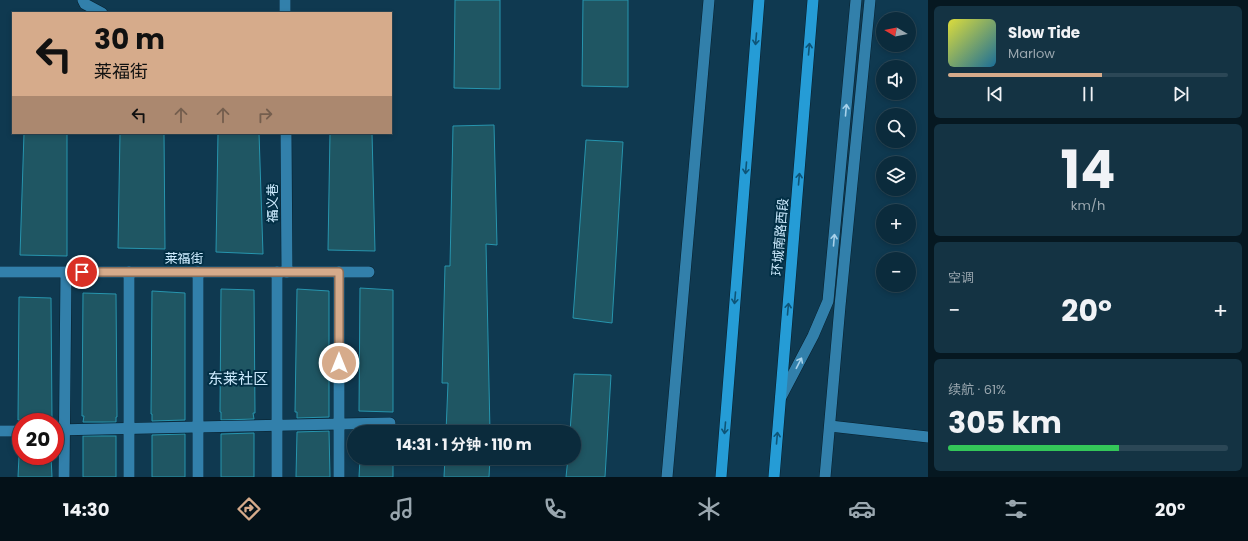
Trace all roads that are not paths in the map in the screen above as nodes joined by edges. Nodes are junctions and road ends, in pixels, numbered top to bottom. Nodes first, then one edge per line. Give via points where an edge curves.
1 (83, 0) edge
2 (285, 0) edge
3 (709, 0) edge
4 (760, 0) edge
5 (813, 0) edge
6 (856, 0) edge
7 (870, 0) edge
8 (100, 12) edge
9 (285, 12) edge
10 (286, 134) edge
11 (0, 272) edge
12 (66, 272) junction
13 (129, 272) junction
14 (198, 272) junction
15 (282, 272) junction
16 (339, 272) junction
17 (368, 272) dead end
18 (781, 398) junction
19 (61, 413) edge
20 (390, 423) dead end
21 (339, 424) junction
22 (277, 425) junction
23 (830, 426) junction
24 (198, 427) junction
25 (129, 428) junction
26 (64, 430) edge
27 (0, 431) edge
28 (12, 431) edge
29 (928, 437) edge
30 (63, 465) edge
31 (64, 477) edge
32 (129, 477) edge
33 (198, 477) edge
34 (277, 477) edge
35 (339, 477) edge
36 (667, 477) edge
37 (721, 477) edge
38 (774, 477) edge
39 (825, 477) edge

1 - 8 street via 85,4
2 - 9 street
3 - 36 street
4 -> 37 main road
18 -> 5 main road, 环城南路西段
18 -> 6 street via 828,301
7 - 23 street
10 - 15 street, 福义巷
11 - 12 street, 莱福街
12 - 13 street, 莱福街
12 - 19 street
13 - 14 street, 莱福街
13 - 25 street
14 - 15 street, 莱福街
14 - 24 street
15 - 16 street, 莱福街
15 - 22 street, 福义巷
16 - 17 street, 莱福街
16 - 21 street
38 -> 18 main road, 环城南路西段
20 - 21 street
21 - 22 street
21 - 35 street
22 - 24 street
22 - 34 street, 福义巷
23 - 29 street
23 - 39 street
24 - 25 street
24 - 33 street
25 - 26 street
25 - 32 street
27 - 28 street
30 - 31 street

